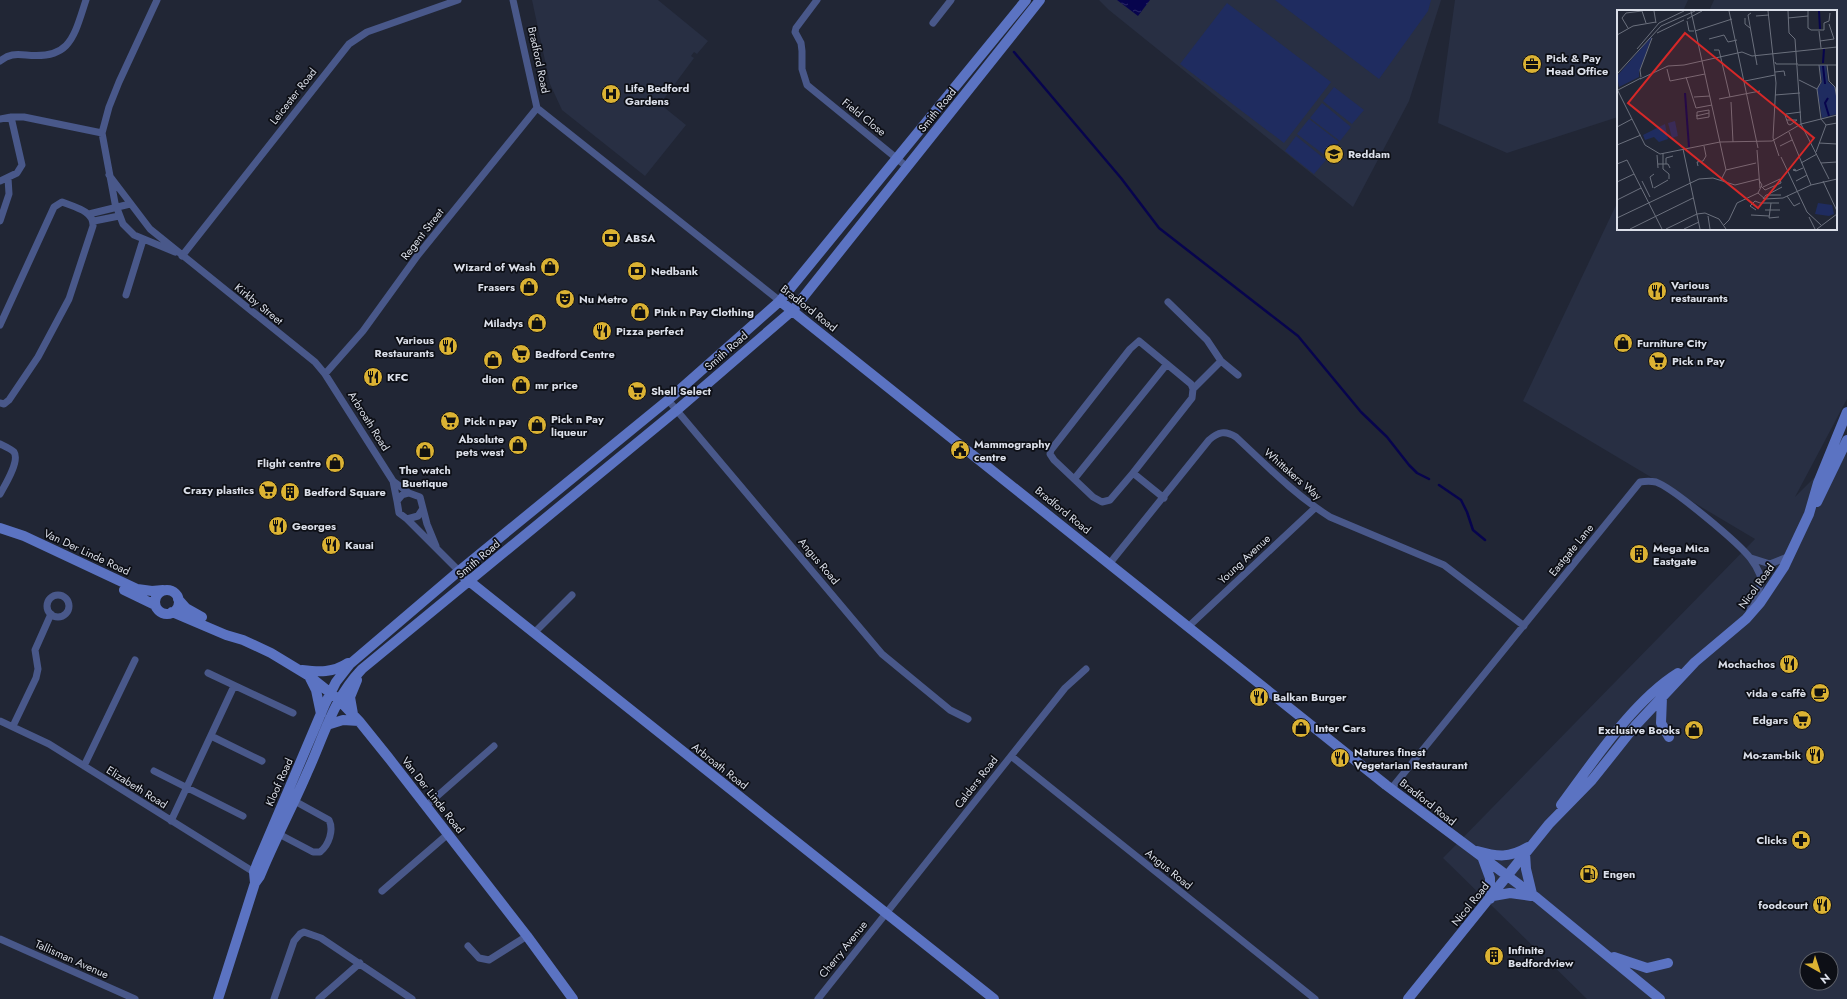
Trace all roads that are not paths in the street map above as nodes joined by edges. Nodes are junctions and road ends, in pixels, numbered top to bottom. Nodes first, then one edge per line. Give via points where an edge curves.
1 (86, 0) edge
2 (157, 0) edge
3 (458, 0) edge
4 (513, 0) edge
5 (817, 0) edge
6 (951, 0) edge
7 (1026, 0) edge
8 (1040, 0) edge
9 (933, 23) dead end
10 (0, 60) edge
11 (537, 108) junction
12 (11, 117) junction
13 (0, 119) edge
14 (102, 132) junction
15 (896, 158) junction
16 (906, 166) junction
17 (109, 175) junction
18 (8, 178) junction
19 (0, 181) edge
20 (130, 204) junction
21 (116, 208) junction
22 (89, 214) junction
23 (119, 216) junction
24 (0, 220) edge
25 (94, 221) junction
26 (150, 229) junction
27 (145, 240) junction
28 (180, 254) junction
29 (126, 295) dead end
30 (780, 301) junction
31 (1168, 302) dead end
32 (793, 310) junction
33 (0, 325) edge
34 (1221, 361) junction
35 (1167, 364) junction
36 (325, 374) junction
37 (1238, 375) dead end
38 (1193, 389) junction
39 (668, 400) junction
40 (0, 403) edge
41 (677, 410) junction
42 (1847, 412) edge
43 (1847, 440) edge
44 (0, 444) edge
45 (1133, 473) junction
46 (1075, 478) junction
47 (393, 481) junction
48 (3, 483) edge
49 (409, 493) junction
50 (0, 494) edge
51 (1164, 498) junction
52 (397, 501) junction
53 (1812, 506) junction
54 (1315, 508) junction
55 (422, 510) junction
56 (407, 519) junction
57 (1, 528) edge
58 (436, 546) junction
59 (1790, 556) junction
60 (1751, 558) junction
61 (1110, 563) junction
62 (459, 571) junction
63 (469, 582) junction
64 (163, 590) junction
65 (572, 595) dead end
66 (178, 599) junction
67 (155, 605) junction
68 (172, 612) junction
69 (51, 614) dead end
70 (1746, 619) junction
71 (1524, 626) junction
72 (1188, 627) junction
73 (534, 633) junction
74 (243, 640) junction
75 (362, 653) junction
76 (135, 660) dead end
77 (1695, 662) junction
78 (362, 669) junction
79 (1086, 669) dead end
80 (300, 670) junction
81 (208, 673) dead end
82 (309, 676) junction
83 (234, 686) junction
84 (334, 696) junction
85 (1662, 697) junction
86 (293, 713) dead end
87 (321, 716) junction
88 (356, 718) junction
89 (968, 719) dead end
90 (0, 721) edge
91 (327, 725) junction
92 (13, 726) junction
93 (211, 736) junction
94 (1669, 737) dead end
95 (494, 746) dead end
96 (1011, 756) junction
97 (262, 760) dead end
98 (84, 766) junction
99 (154, 771) dead end
100 (187, 788) junction
101 (1392, 789) junction
102 (290, 799) junction
103 (426, 806) junction
104 (243, 816) dead end
105 (171, 821) junction
106 (1549, 824) junction
107 (275, 832) junction
108 (448, 834) junction
109 (1473, 850) junction
110 (1528, 850) junction
111 (1482, 857) junction
112 (1507, 876) junction
113 (256, 877) junction
114 (382, 891) dead end
115 (1535, 896) junction
116 (1491, 898) junction
117 (887, 913) junction
118 (527, 936) junction
119 (0, 939) edge
120 (468, 946) dead end
121 (1606, 955) junction
122 (1668, 963) dead end
123 (360, 964) junction
124 (135, 999) edge
125 (218, 999) edge
126 (274, 999) edge
127 (319, 999) edge
128 (412, 999) edge
129 (572, 999) edge
130 (818, 999) edge
131 (993, 999) edge
132 (1315, 999) edge
133 (1408, 999) edge
134 (1660, 999) edge

1 - 10 street via 72,38 62,50 50,56 9,55
2 - 14 street, Kirkby Street via 119,82
3 - 28 street, Leicester Road via 367,32 349,44
4 - 11 street, Bradford Road
5 - 15 street, Field Close via 795,32 801,43 802,69 807,85
6 - 9 street
7 - 15 main road, Smith Road
8 - 16 main road, Smith Road
11 - 30 street, Bradford Road
11 - 36 street, Regent Street via 418,255 363,331
12 - 13 street
12 - 14 street via 24,117
12 - 18 street via 22,165 17,173
14 - 17 street, Kirkby Street
15 - 16 street, Field Close
15 - 30 main road, Smith Road
16 - 32 main road, Smith Road
17 - 20 street, Kirkby Street
17 - 21 street, Kirkby Street
18 - 19 street
18 - 24 street via 9,194
20 - 21 street
20 - 26 street, Kirkby Street
21 - 22 street
21 - 23 street, Kirkby Street
22 - 25 street
22 - 33 street via 62,202 54,207
23 - 25 street
23 - 27 street, Kirkby Street via 130,232
25 - 40 street via 69,300 10,400 4,404
26 - 27 street
26 - 28 street, Kirkby Street
27 - 28 street, Kirkby Street
27 - 29 street
28 - 36 street, Kirkby Street via 315,362
30 - 32 main road, Bradford Road
30 - 39 main road, Smith Road
31 - 34 street via 1207,340
32 - 41 main road, Smith Road
32 - 61 main road, Bradford Road
34 - 37 street
34 - 38 street
35 - 38 street
35 - 46 street
35 - 46 street via 1139,341 1130,349 1051,450 1051,457
36 - 47 street, Arbroath Road
38 - 45 street via 1192,398
39 - 41 street, Angus Road
39 - 62 main road, Smith Road
41 - 63 main road, Smith Road
41 - 89 street, Angus Road via 882,654 950,710
42 - 53 main road, Nicol Road via 1818,483
43 - 53 main road, Nicol Road via 1820,498
44 - 48 street via 13,451 16,457
45 - 46 street via 1110,500 1102,502 1093,497
45 - 51 street
47 - 49 street, Arbroath Road
47 - 52 street, Arbroath Road
48 - 50 street
49 - 52 street via 402,495
49 - 55 street via 420,497
51 - 54 street, Whittakers Way via 1209,440 1215,434 1224,432 1236,437 1296,494
51 - 61 street, Whittakers Way
52 - 56 street via 399,513
53 - 59 main road, Nicol Road
54 - 71 street, Whittakers Way via 1330,518 1444,565
54 - 72 street, Young Avenue
55 - 56 street via 415,518
55 - 58 street, Arbroath Road
56 - 58 street, Arbroath Road
57 - 64 main road, Van Der Linde Road via 24,536 137,589
57 - 67 main road, Van Der Linde Road via 20,542
58 - 62 street, Arbroath Road
59 - 60 street via 1770,564
59 - 70 main road, Nicol Road via 1770,590
60 - 70 street, Eastgate Lane via 1758,570 1760,588
60 - 71 street, Eastgate Lane via 1717,527 1662,486 1654,482 1640,482
61 - 72 main road, Bradford Road
62 - 63 main road, Arbroath Road
62 - 75 main road, Smith Road
63 - 73 main road, Arbroath Road
63 - 78 main road, Smith Road
64 - 66 main road via 172,591
64 - 67 main road via 155,597
65 - 73 street
66 - 68 main road via 177,607
66 - 74 main road, Van Der Linde Road via 190,611
67 - 68 main road via 162,612
68 - 74 main road, Van Der Linde Road
69 - 92 street via 36,646 36,678
70 - 77 main road, Nicol Road
71 - 101 street, Eastgate Lane
72 - 101 main road, Bradford Road
73 - 117 main road, Arbroath Road
74 - 80 main road, Van Der Linde Road
75 - 80 main road via 328,672
75 - 84 main road, Smith Road via 342,673
76 - 98 street
77 - 85 main road, Nicol Road
77 - 106 main road, Nicol Road via 1655,690 1627,719
78 - 84 main road, Smith Road
78 - 88 main road via 350,697
79 - 96 street, Calders Road via 1065,688
80 - 82 main road, Van Der Linde Road
81 - 83 street
82 - 84 main road, Van Der Linde Road
82 - 87 main road via 316,690
83 - 86 street
83 - 93 street
84 - 87 main road, Kloof Road
84 - 88 main road, Van Der Linde Road
84 - 91 main road, Kloof Road
85 - 94 main road via 1661,723
85 - 106 main road, Nicol Road via 1592,780
87 - 102 main road, Kloof Road
88 - 91 main road
88 - 103 main road, Van Der Linde Road
90 - 92 street, Elizabeth Road
91 - 102 main road, Kloof Road
92 - 98 street, Elizabeth Road
93 - 97 street
93 - 100 street
95 - 103 street
96 - 117 street, Calders Road
96 - 132 street, Angus Road
98 - 105 street, Elizabeth Road
99 - 100 street
100 - 104 street
100 - 105 street
101 - 109 main road, Bradford Road
102 - 107 main road, Kloof Road
102 - 107 street via 329,820 332,828 328,842 320,852 313,852
103 - 108 main road, Van Der Linde Road
105 - 113 street, Elizabeth Road
106 - 110 main road, Nicol Road
107 - 113 main road, Kloof Road
108 - 114 street
108 - 118 main road, Van Der Linde Road
109 - 110 main road via 1503,857
109 - 111 main road, Bradford Road
110 - 112 main road, Nicol Road
110 - 115 main road via 1526,869
111 - 112 main road, Bradford Road
111 - 116 main road via 1490,878
112 - 115 main road, Bradford Road
112 - 116 main road, Nicol Road
113 - 125 main road, Kloof Road
115 - 116 main road via 1516,893
115 - 121 main road, Bradford Road
116 - 133 main road, Nicol Road
117 - 130 street, Cherry Avenue
117 - 131 main road, Arbroath Road
118 - 120 street via 489,960 479,958
118 - 129 main road, Van Der Linde Road
119 - 124 street, Tallisman Avenue
121 - 122 main road via 1647,968
121 - 134 main road, Bradford Road
123 - 126 street via 321,938 304,932 294,941
123 - 127 street
123 - 128 street

